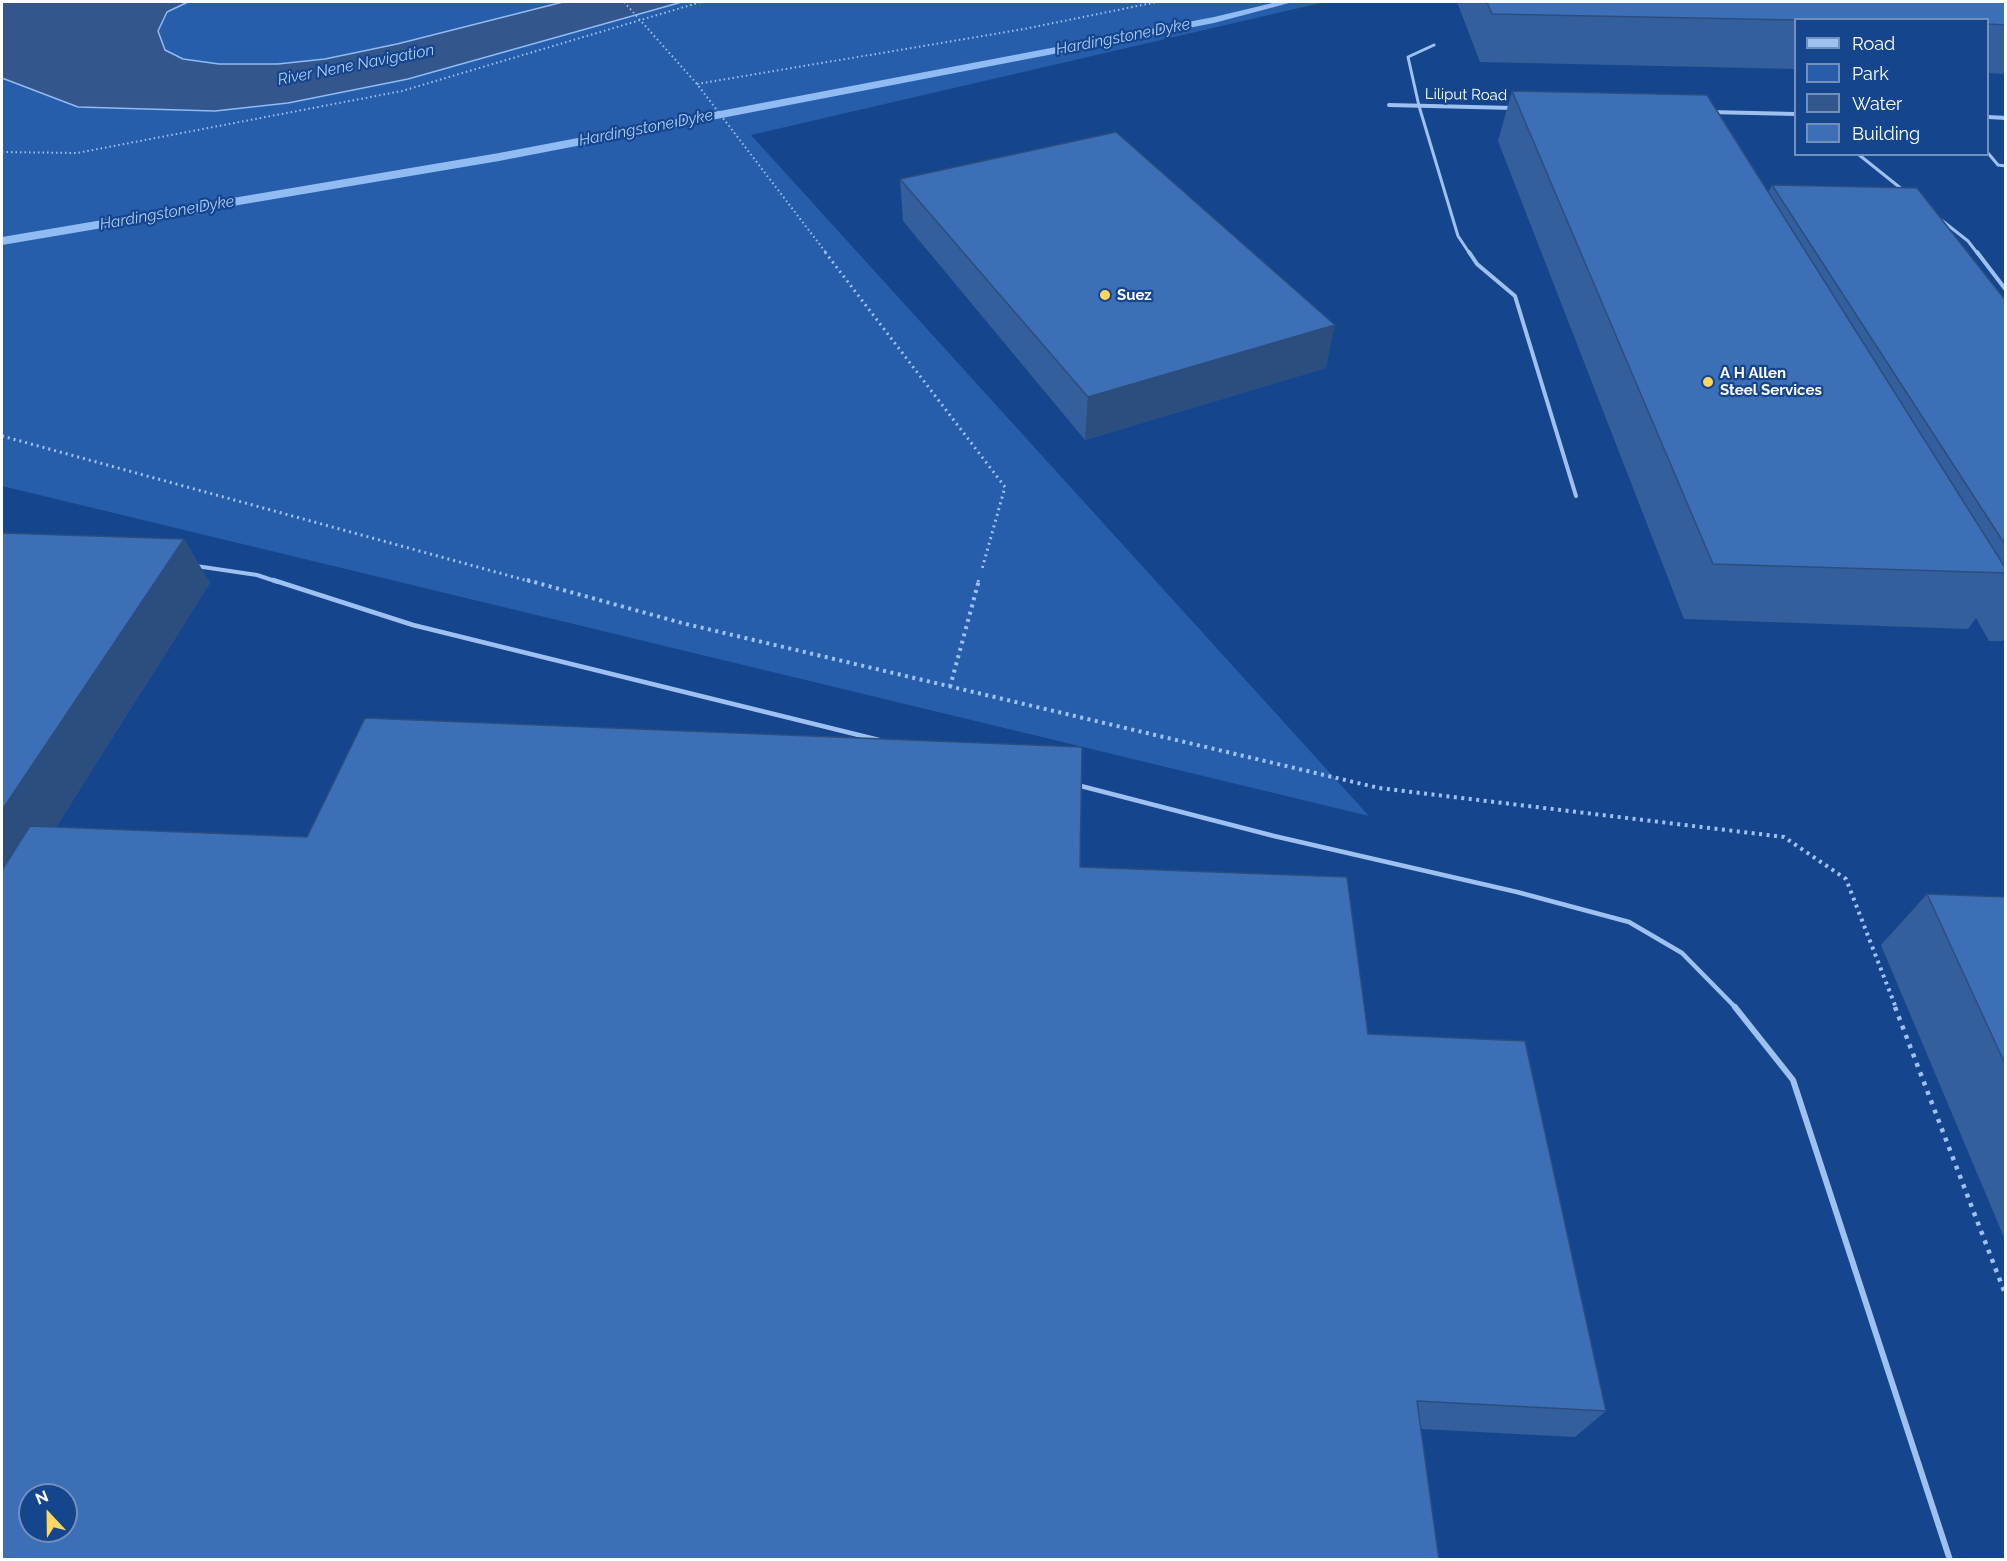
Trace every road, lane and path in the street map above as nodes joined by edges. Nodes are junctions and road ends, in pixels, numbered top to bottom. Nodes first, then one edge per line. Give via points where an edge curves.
1 (624, 2) edge
2 (701, 2) edge
3 (1157, 2) edge
4 (637, 19) junction
5 (1434, 45) dead end
6 (698, 84) junction
7 (1389, 105) dead end
8 (1419, 106) junction
9 (1525, 108) edge
10 (1701, 112) edge
11 (1794, 114) edge
12 (1989, 117) edge
13 (2006, 118) edge
14 (2, 152) edge
15 (1989, 154) edge
16 (1860, 156) edge
17 (2006, 166) edge
18 (1904, 191) edge
19 (1931, 213) edge
20 (2006, 290) edge
21 (2, 436) edge
22 (1576, 496) dead end
23 (187, 565) dead end
24 (982, 569) dead end
25 (979, 579) dead end
26 (950, 687) junction
27 (886, 741) edge
28 (1075, 784) edge
29 (2006, 1296) edge
30 (1950, 1560) edge

1 - 4 path
2 - 4 path
3 - 6 path via 1024,29
4 - 6 path
4 - 14 path via 402,91 77,153
5 - 8 lane via 1408,57
6 - 24 path via 1005,487
7 - 8 street, Liliput Road
8 - 9 street, Liliput Road
8 - 22 lane via 1458,236 1477,264 1515,296
10 - 11 street
12 - 13 street
15 - 17 lane via 1998,165
16 - 18 lane
19 - 20 lane via 1968,242
21 - 26 path via 682,623
23 - 27 lane via 257,575 413,625
25 - 26 path
26 - 29 path via 1379,788 1784,837 1846,879
28 - 30 lane via 1629,922 1682,953 1734,1005 1793,1080

